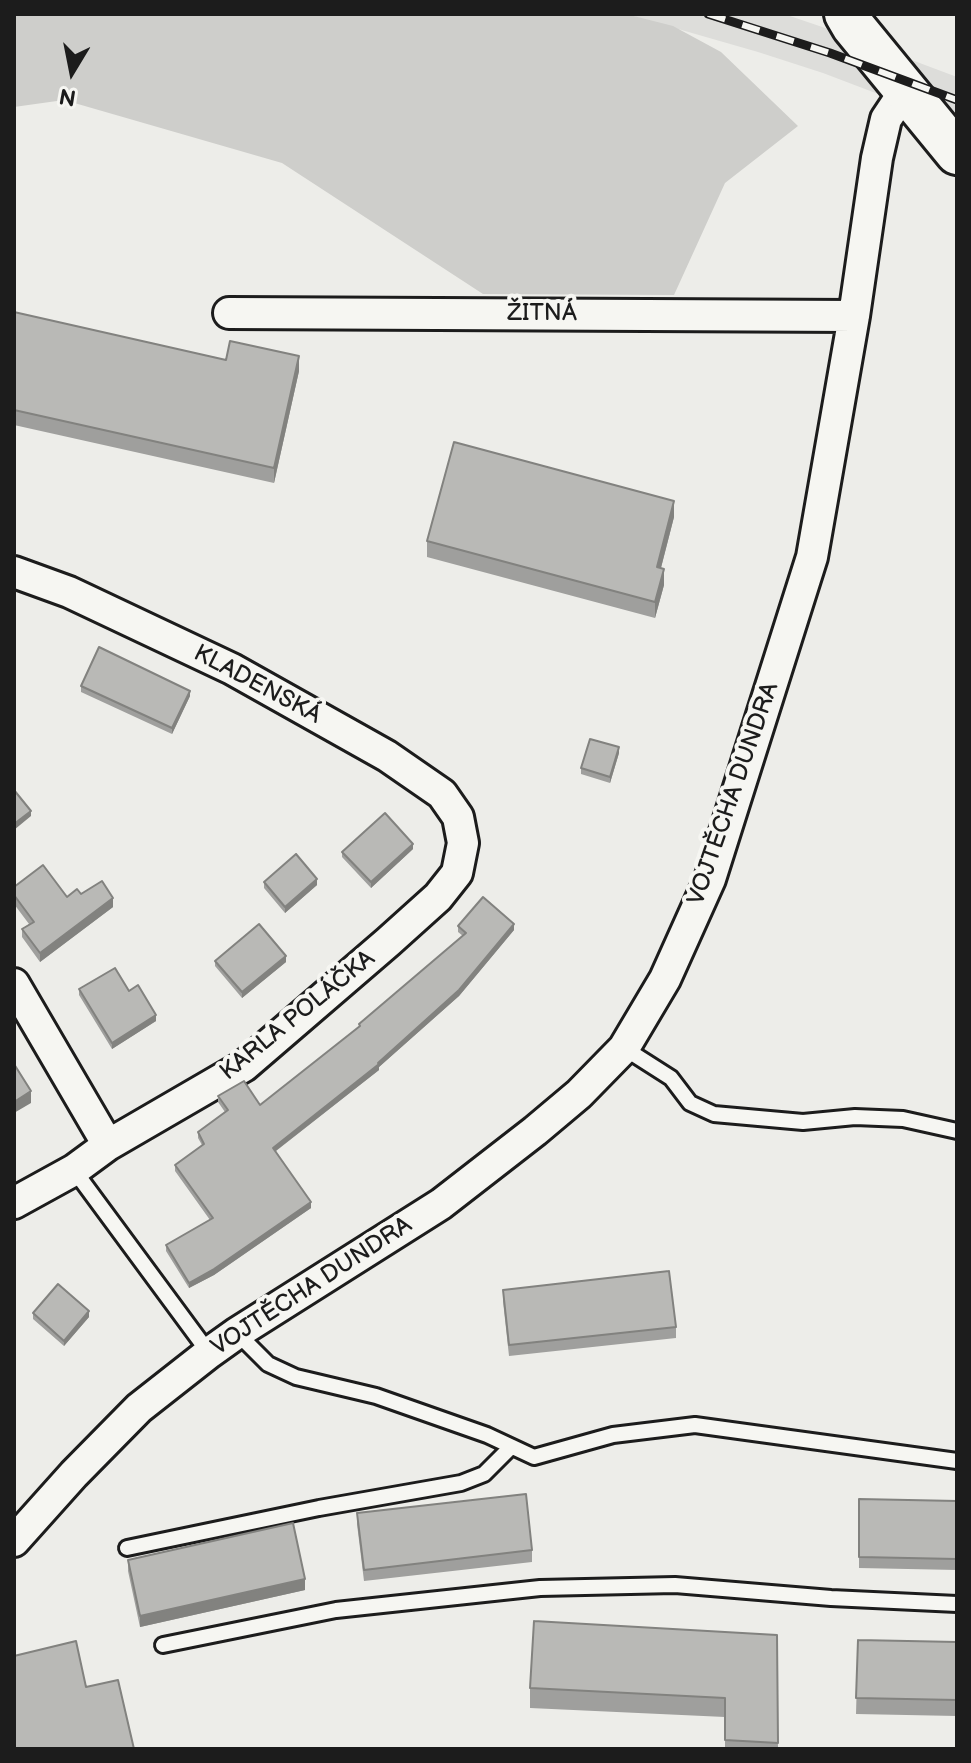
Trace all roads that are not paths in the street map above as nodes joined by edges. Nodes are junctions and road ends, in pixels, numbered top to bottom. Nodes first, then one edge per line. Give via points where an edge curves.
1 (846, 14) edge
2 (906, 89) junction
3 (957, 153) edge
4 (229, 313) dead end
5 (854, 316) junction
6 (14, 572) edge
7 (463, 843) joint
8 (14, 984) edge
9 (624, 1048) junction
10 (957, 1131) edge
11 (108, 1145) junction
12 (74, 1170) junction
13 (14, 1203) edge
14 (237, 1333) junction
15 (209, 1353) junction
16 (511, 1447) junction
17 (957, 1461) edge
18 (14, 1541) edge
19 (127, 1548) dead end
20 (957, 1604) edge
21 (163, 1645) dead end

1 - 2 main road
2 - 3 main road
2 - 5 street, VOJTĚCHA DUNDRA via 886,119 877,158
4 - 5 street, ŽITNÁ
5 - 9 street, VOJTĚCHA DUNDRA via 812,557 710,879 665,979
6 - 7 street, KLADENSKÁ via 69,592 232,669 387,756 442,794 458,817
7 - 11 street, KARLA POLÁČKA via 457,873 438,897 244,1066
8 - 11 street
9 - 10 lane via 671,1078 690,1103 714,1114 803,1122 903,1119
9 - 14 street, VOJTĚCHA DUNDRA via 568,1104 441,1204
11 - 12 street, KARLA POLÁČKA
12 - 13 street, KARLA POLÁČKA
12 - 15 lane
14 - 15 street, VOJTĚCHA DUNDRA
14 - 16 lane via 268,1364 296,1377 376,1396
15 - 18 street, VOJTĚCHA DUNDRA via 139,1408
16 - 17 lane via 534,1457 613,1435 695,1425
16 - 19 lane via 484,1474 461,1483
20 - 21 lane via 675,1585 540,1588 336,1610

